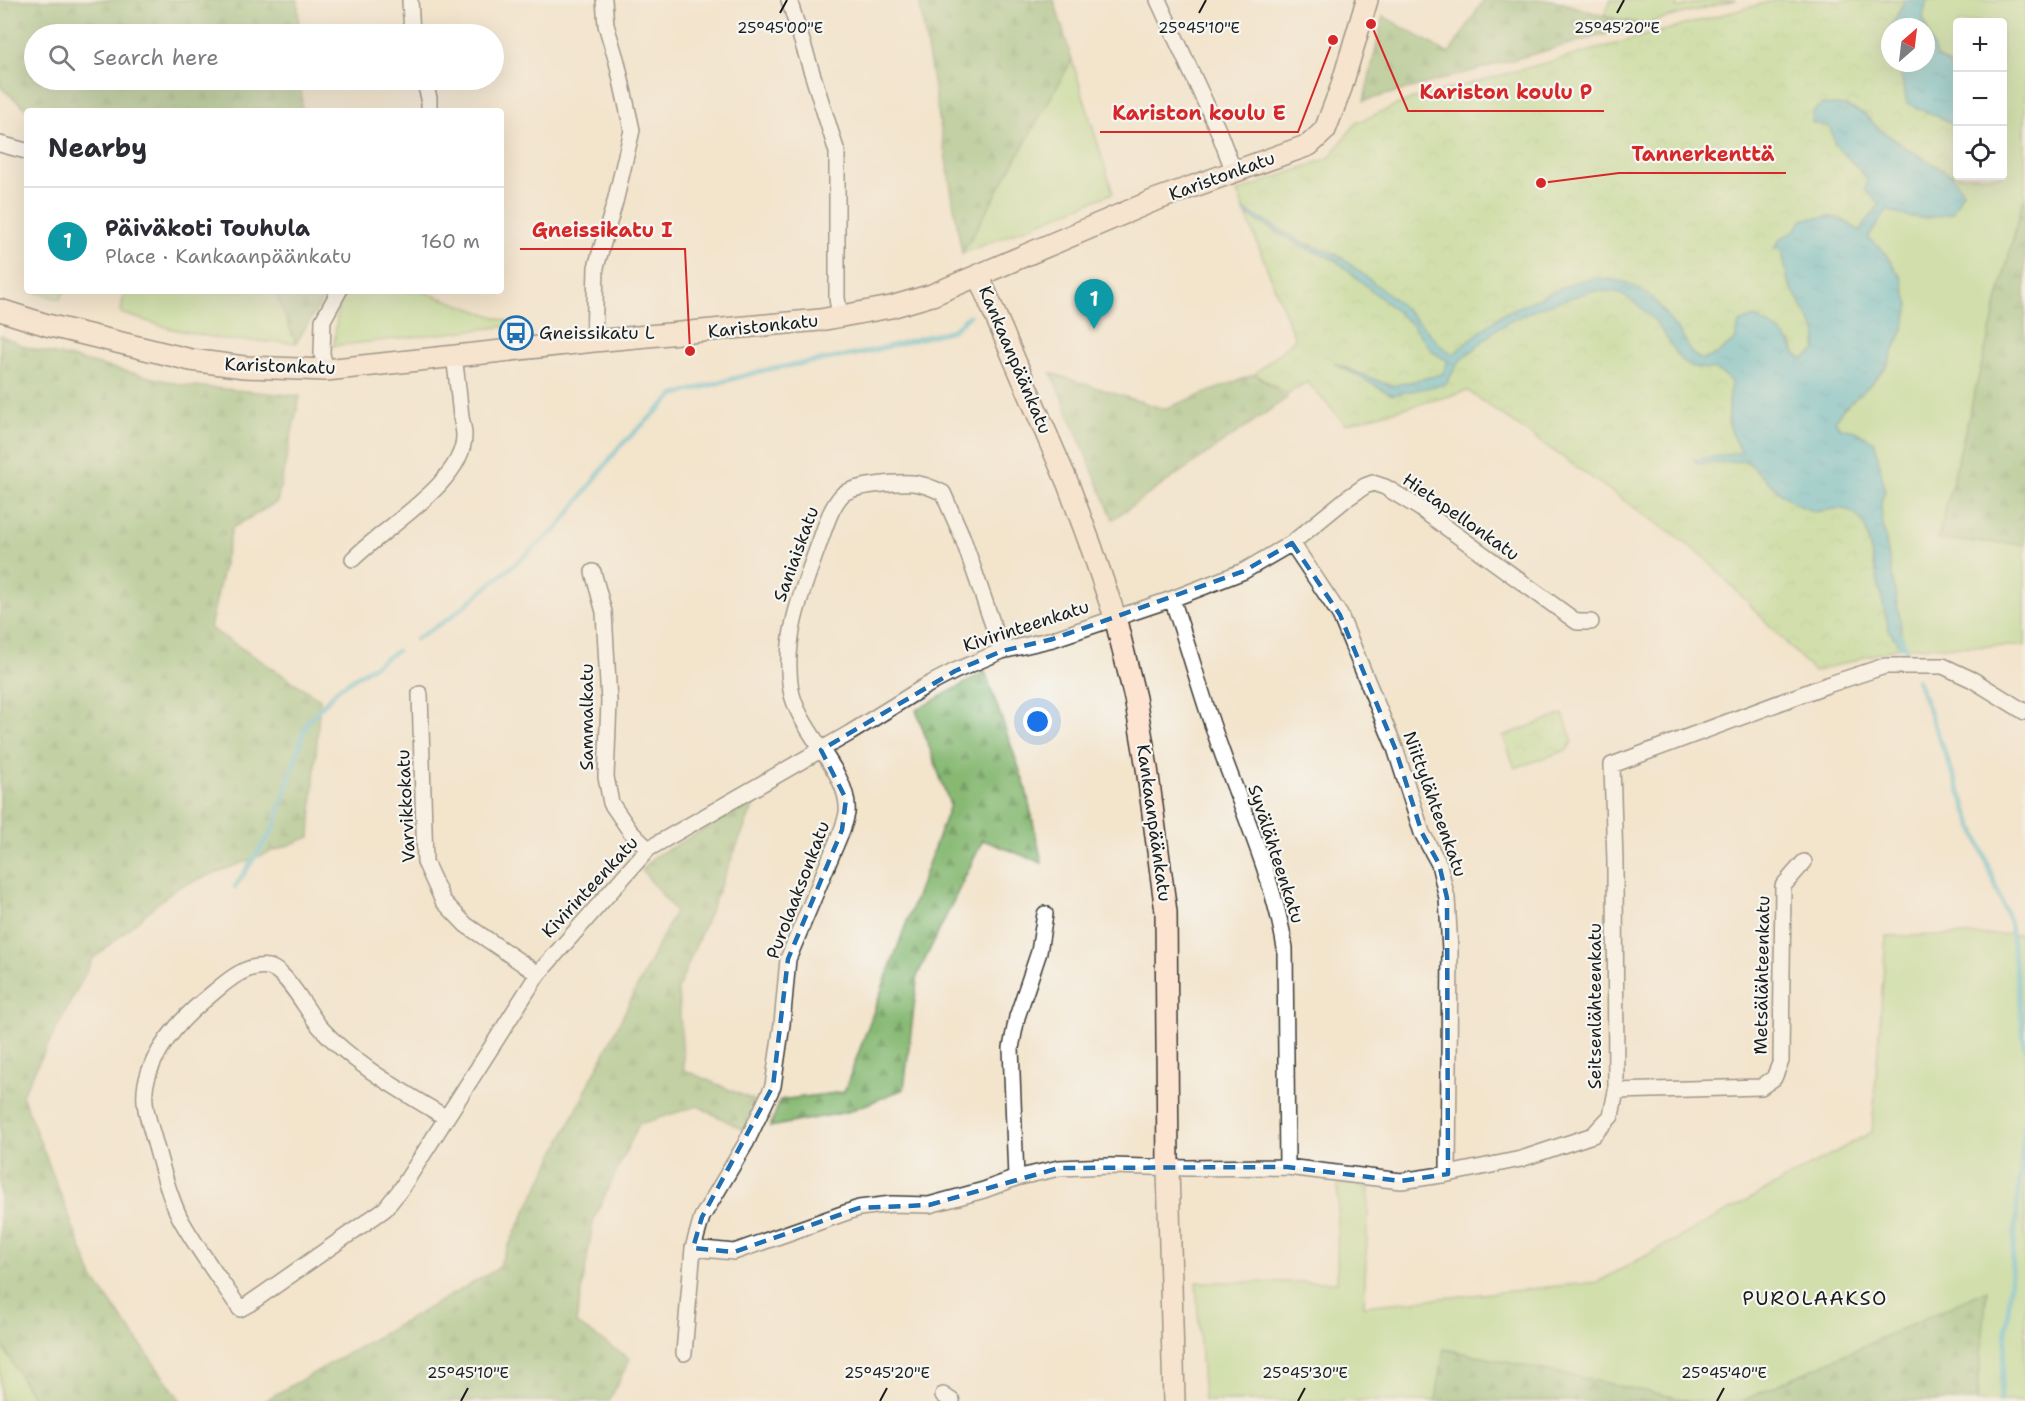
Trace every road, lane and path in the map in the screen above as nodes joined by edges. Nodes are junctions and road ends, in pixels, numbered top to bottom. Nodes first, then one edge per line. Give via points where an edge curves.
1 (410, 0) edge
2 (604, 0) edge
3 (789, 0) edge
4 (1158, 0) edge
5 (1367, 0) edge
6 (411, 24) edge
7 (427, 90) edge
8 (429, 108) edge
9 (0, 144) edge
10 (24, 150) edge
11 (1234, 172) junction
12 (978, 275) junction
13 (337, 294) edge
14 (0, 310) edge
15 (840, 317) junction
16 (594, 341) junction
17 (454, 357) junction
18 (326, 370) junction
19 (1292, 543) junction
20 (352, 558) dead end
21 (593, 572) dead end
22 (1172, 598) junction
23 (1115, 617) junction
24 (1591, 622) dead end
25 (1002, 651) junction
26 (420, 694) dead end
27 (2025, 712) edge
28 (821, 750) junction
29 (648, 849) junction
30 (1804, 862) dead end
31 (1045, 914) dead end
32 (538, 974) junction
33 (1616, 1091) junction
34 (445, 1117) junction
35 (1287, 1167) junction
36 (1168, 1168) junction
37 (1448, 1174) junction
38 (1016, 1178) junction
39 (693, 1248) junction
40 (684, 1353) dead end
41 (1174, 1401) edge

1 - 6 street
2 - 16 street via 606,25 632,130 596,267
3 - 15 street via 837,152
4 - 11 street
5 - 11 street, Karistonkatu via 1325,130 1309,145
7 - 8 street
9 - 10 street
11 - 12 street, Karistonkatu via 1155,200
12 - 15 street, Karistonkatu via 932,295
12 - 23 street, Kankaanpäänkatu via 1068,484
13 - 18 street via 323,320 322,354
14 - 18 street, Karistonkatu via 191,360 243,368
15 - 16 street, Karistonkatu
16 - 17 street, Karistonkatu
17 - 18 street, Karistonkatu
17 - 20 street via 464,432 461,454 428,496
19 - 22 street, Hietapellonkatu via 1244,571
19 - 24 street, Hietapellonkatu via 1372,483 1419,507 1577,622
19 - 37 street, Niittylähteenkatu via 1340,615 1395,748 1422,833 1439,864 1447,898 1450,950
21 - 29 street, Sammalkatu via 604,612 609,702 606,777 611,803
22 - 23 street, Hietapellonkatu
22 - 35 street, Syvälähteenkatu via 1281,922 1285,948
23 - 25 street, Kivirinteenkatu via 1053,639
23 - 36 street, Kankaanpäänkatu via 1136,698 1166,912
25 - 28 street, Kivirinteenkatu via 924,687
25 - 28 street, Saniaiskatu via 943,493 913,483 853,488 843,494 832,510 794,616 789,654 791,691 804,725
26 - 32 street, Varvikkokatu via 425,862 443,901 466,925
27 - 33 street, Seitsenlähteenkatu via 1943,666 1885,666 1612,765
28 - 29 street, Kivirinteenkatu
28 - 39 street, Purolaaksonkatu via 842,785 847,812 788,959 773,1086 746,1143 702,1217
29 - 32 street, Kivirinteenkatu
30 - 33 street, Metsälähteenkatu via 1783,886 1781,1061 1774,1078 1761,1087
31 - 38 street via 1040,952 1017,1017 1011,1048
32 - 34 street, Kivirinteenkatu
33 - 37 street, Seitsenlähteenkatu via 1611,1116 1593,1135 1521,1159
34 - 34 street, Kivirinteenkatu via 349,1054 321,1027 282,974 269,966 237,975 192,1010 156,1056 146,1083 145,1109 180,1217 240,1309 385,1209
35 - 36 street, Seitsenlähteenkatu
35 - 37 street, Seitsenlähteenkatu via 1401,1181
36 - 38 street, Seitsenlähteenkatu via 1059,1168
36 - 41 street, Kankaanpäänkatu
38 - 39 street, Seitsenlähteenkatu via 929,1205 859,1208 734,1252
39 - 40 street, Purolaaksonkatu

